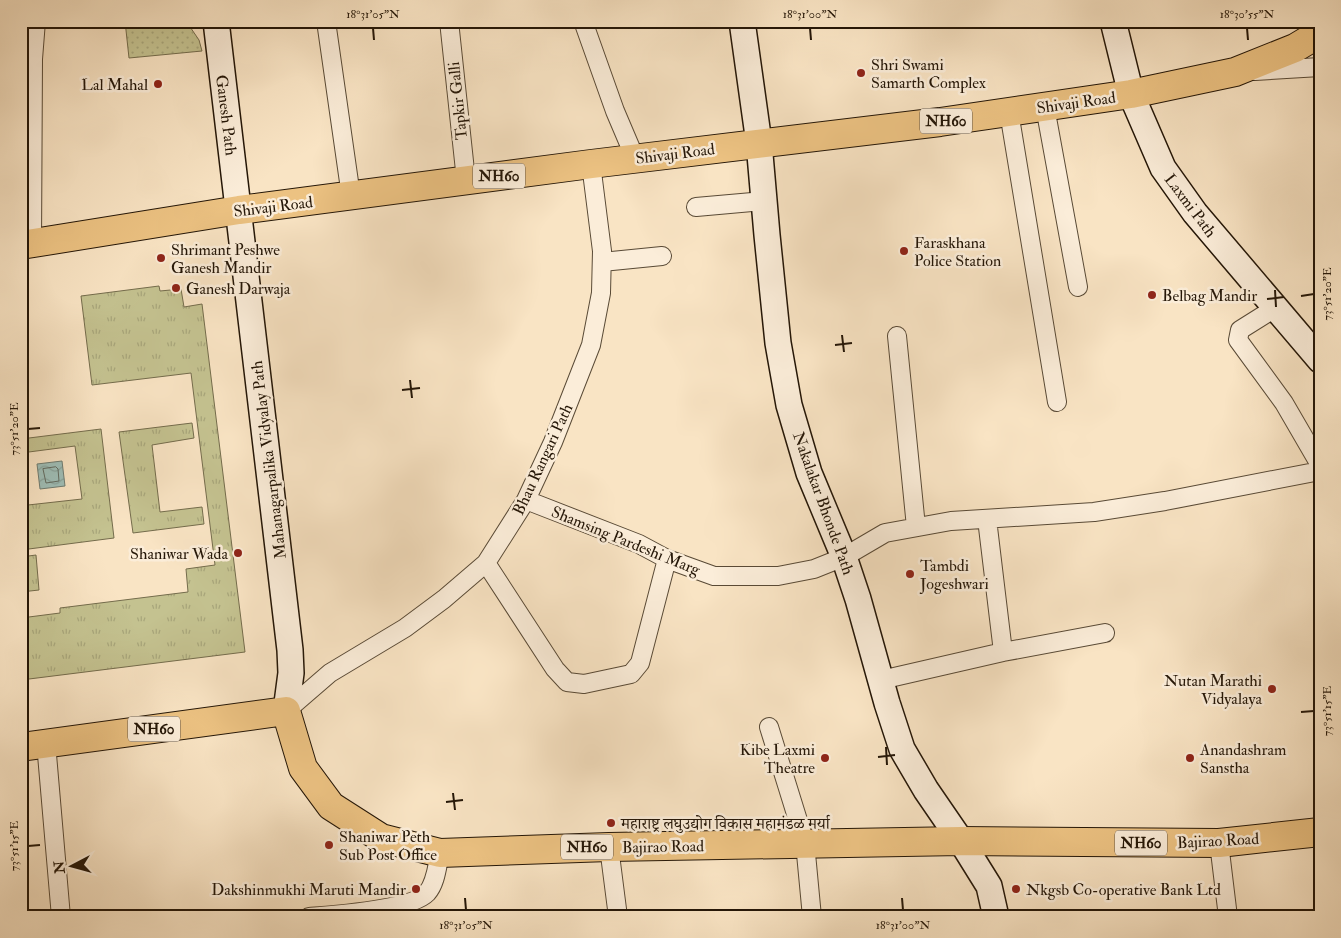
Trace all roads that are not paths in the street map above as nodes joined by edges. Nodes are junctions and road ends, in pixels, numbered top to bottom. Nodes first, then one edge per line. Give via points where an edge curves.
1 (36, 21) edge
2 (216, 21) edge
3 (326, 21) edge
4 (449, 21) edge
5 (583, 21) edge
6 (742, 21) edge
7 (1113, 21) edge
8 (1320, 33) edge
9 (1320, 67) edge
10 (1235, 72) junction
11 (1131, 94) junction
12 (1045, 106) junction
13 (1009, 112) junction
14 (27, 133) edge
15 (759, 143) junction
16 (635, 158) junction
17 (591, 164) junction
18 (466, 180) junction
19 (351, 196) junction
20 (764, 202) junction
21 (696, 207) dead end
22 (239, 210) junction
23 (26, 244) edge
24 (662, 256) dead end
25 (602, 262) junction
26 (1078, 287) dead end
27 (1275, 308) junction
28 (897, 336) dead end
29 (1320, 360) edge
30 (1057, 402) dead end
31 (1320, 465) edge
32 (1320, 471) edge
33 (526, 500) junction
34 (987, 519) junction
35 (916, 527) junction
36 (844, 557) junction
37 (667, 560) junction
38 (486, 563) junction
39 (1105, 633) dead end
40 (1003, 652) junction
41 (881, 680) junction
42 (286, 711) junction
43 (769, 727) dead end
44 (34, 745) edge
45 (1320, 832) edge
46 (962, 841) junction
47 (805, 843) junction
48 (1219, 843) junction
49 (609, 847) junction
50 (440, 853) junction
51 (371, 914) edge
52 (61, 917) edge
53 (308, 917) edge
54 (618, 917) edge
55 (812, 917) edge
56 (996, 917) edge
57 (1228, 917) edge

1 - 14 street
2 - 22 street, Ganesh Path
3 - 19 street
4 - 18 street, Tapkir Galli
5 - 16 street
6 - 15 street, Nakalakar Bhonde Path
7 - 11 street, Laxmi Path
8 - 10 highway, Shivaji Road / NH60 via 1295,48
9 - 10 street
10 - 11 highway, Shivaji Road / NH60
11 - 12 highway, Shivaji Road / NH60
11 - 27 street, Laxmi Path via 1164,168 1195,214
12 - 13 highway, Shivaji Road / NH60
12 - 26 street
13 - 15 highway, Shivaji Road / NH60
13 - 30 street
14 - 23 street
15 - 16 highway, Shivaji Road / NH60
15 - 20 street, Nakalakar Bhonde Path
16 - 17 highway, Shivaji Road / NH60
17 - 18 highway, Shivaji Road / NH60
17 - 25 street, Bhau Rangari Path
18 - 19 highway, Shivaji Road / NH60
19 - 22 highway, Shivaji Road / NH60
20 - 21 street
20 - 36 street, Nakalakar Bhonde Path via 778,343 789,405 810,472
22 - 23 highway, Shivaji Road / NH60
22 - 42 street, Mahanagarpalika Vidyalay Path via 290,650 291,673
24 - 25 street
25 - 33 street, Bhau Rangari Path via 602,293 591,345
27 - 29 street, Laxmi Path
27 - 31 street via 1240,330 1238,340 1284,402
28 - 35 street
32 - 34 street, Shamsing Pardeshi Marg via 1103,510
33 - 37 street, Shamsing Pardeshi Marg via 639,544
33 - 38 street, Bhau Rangari Path
34 - 35 street, Shamsing Pardeshi Marg
34 - 40 street
35 - 36 street, Shamsing Pardeshi Marg via 885,533
36 - 37 street, Shamsing Pardeshi Marg via 814,569 778,576 714,576
36 - 41 street, Nakalakar Bhonde Path
37 - 38 street via 636,669 631,674 584,684 567,682 554,669
38 - 42 street, Bhau Rangari Path via 404,628 330,673
39 - 40 street
40 - 41 street
41 - 46 street, Nakalakar Bhonde Path via 902,749
42 - 44 highway, NH60
42 - 50 highway, Bajirao Road / NH60 via 303,768 331,806 381,838
43 - 47 street
44 - 52 street
45 - 48 highway, Bajirao Road / NH60
46 - 47 highway, Bajirao Road / NH60
46 - 48 highway, Bajirao Road / NH60
46 - 56 street, Nakalakar Bhonde Path via 989,886
47 - 49 highway, Bajirao Road / NH60
47 - 55 street
48 - 57 street
49 - 50 highway, Bajirao Road / NH60
49 - 54 street
50 - 51 street via 434,881 426,894
51 - 53 street

